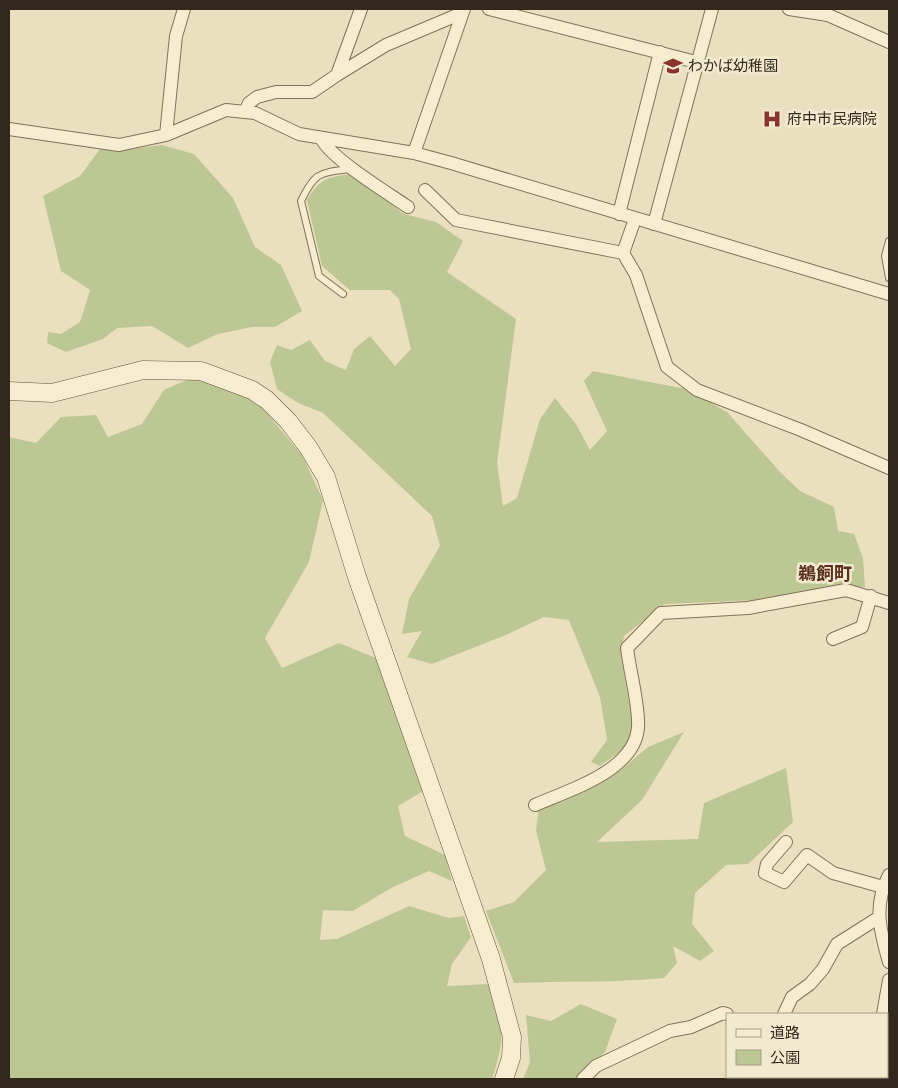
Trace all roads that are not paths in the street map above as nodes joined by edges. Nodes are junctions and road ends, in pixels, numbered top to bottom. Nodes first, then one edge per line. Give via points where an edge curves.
1 (184, 9) edge
2 (360, 9) edge
3 (489, 9) edge
4 (712, 9) edge
5 (789, 9) edge
6 (463, 11) edge
7 (889, 42) edge
8 (660, 52) junction
9 (696, 62) junction
10 (337, 74) junction
11 (245, 112) junction
12 (9, 129) edge
13 (166, 135) junction
14 (321, 138) junction
15 (414, 153) junction
16 (354, 169) junction
17 (425, 190) dead end
18 (408, 207) dead end
19 (618, 214) junction
20 (635, 219) junction
21 (654, 224) junction
22 (889, 241) edge
23 (623, 253) junction
24 (889, 278) edge
25 (343, 294) dead end
26 (889, 294) edge
27 (9, 391) edge
28 (889, 468) edge
29 (871, 596) junction
30 (889, 603) edge
31 (833, 639) dead end
32 (535, 805) dead end
33 (786, 842) dead end
34 (889, 876) edge
35 (883, 887) junction
36 (878, 918) junction
37 (889, 962) edge
38 (889, 980) edge
39 (784, 1013) edge
40 (883, 1013) edge
41 (726, 1014) edge
42 (504, 1079) edge
43 (583, 1079) edge

1 - 13 street via 176,36
2 - 10 street
3 - 8 street
4 - 9 street
5 - 7 street via 828,14
6 - 10 street via 386,45
6 - 15 street
8 - 9 street
8 - 19 street
9 - 21 street
10 - 11 street via 312,92 276,92 257,97
11 - 13 street via 226,110
11 - 14 street via 255,113 300,134
12 - 13 street via 119,145
14 - 15 street
14 - 16 street
15 - 19 street
16 - 18 street
16 - 25 lane via 322,173 310,183 301,201 319,276
17 - 23 street via 456,220
19 - 20 street
20 - 21 street
20 - 23 street
21 - 26 street
22 - 24 lane via 885,256
23 - 28 street via 636,275 667,367 697,390
27 - 42 street via 52,393 143,370 201,371 245,387 267,400 308,447 326,477 357,577 491,959 512,1037 511,1058
29 - 30 street
29 - 31 street via 862,628
29 - 32 street via 846,590 748,608 661,613 627,648 638,722 637,738 627,757 599,776
33 - 35 street via 767,864 765,872 784,882 807,855 833,873
34 - 35 street
35 - 36 street
36 - 37 street
36 - 39 street via 837,944 823,969 792,997
38 - 40 street
41 - 43 street via 670,1031 596,1066

